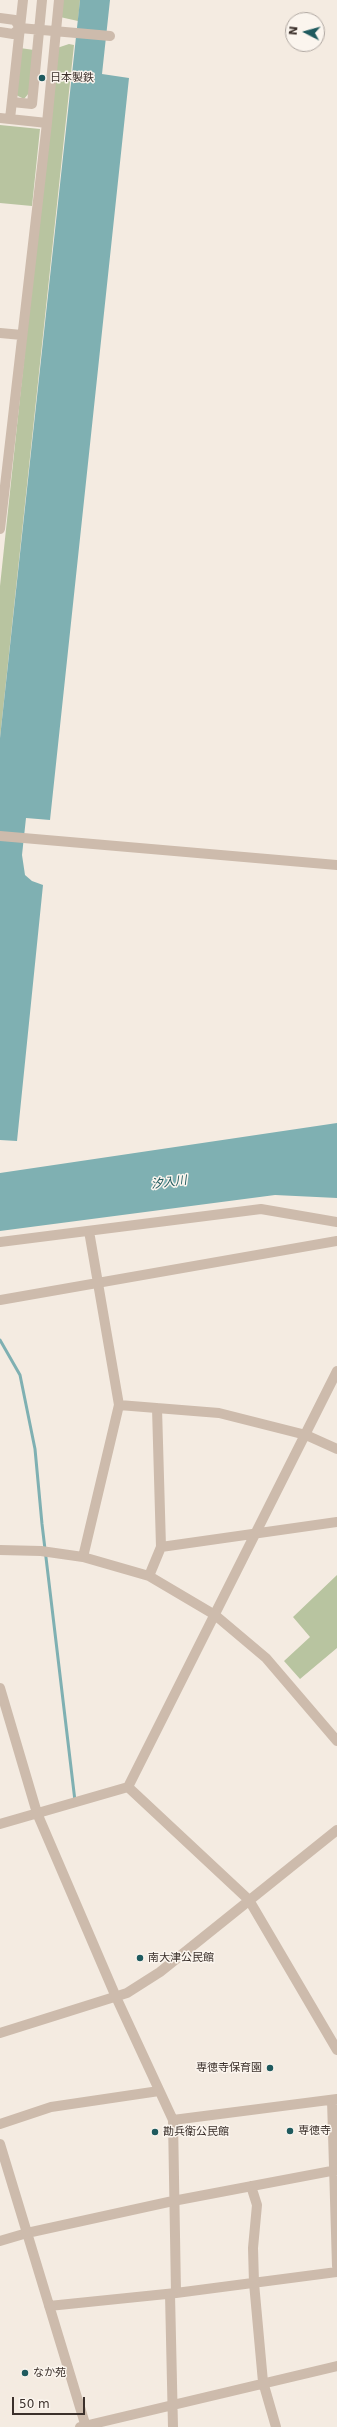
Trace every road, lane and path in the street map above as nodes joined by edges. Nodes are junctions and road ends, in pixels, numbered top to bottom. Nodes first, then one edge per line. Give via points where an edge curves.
1 (23, 0) edge
2 (42, 0) edge
3 (59, 0) edge
4 (0, 18) edge
5 (20, 28) junction
6 (39, 30) junction
7 (0, 32) edge
8 (55, 32) junction
9 (110, 36) dead end
10 (12, 102) junction
11 (5, 118) edge
12 (47, 123) junction
13 (0, 333) edge
14 (22, 335) junction
15 (0, 529) edge
16 (0, 836) edge
17 (337, 865) edge
18 (337, 1222) edge
19 (89, 1230) junction
20 (337, 1241) edge
21 (0, 1242) edge
22 (97, 1282) junction
23 (0, 1300) edge
24 (337, 1371) edge
25 (119, 1406) junction
26 (157, 1408) junction
27 (306, 1435) junction
28 (337, 1449) edge
29 (337, 1522) edge
30 (255, 1535) junction
31 (161, 1547) junction
32 (0, 1550) edge
33 (83, 1557) junction
34 (149, 1576) junction
35 (215, 1614) junction
36 (0, 1688) edge
37 (337, 1741) edge
38 (128, 1787) junction
39 (36, 1813) junction
40 (0, 1824) edge
41 (337, 1830) edge
42 (249, 1900) junction
43 (116, 1997) junction
44 (0, 2033) edge
45 (337, 2050) edge
46 (159, 2091) junction
47 (334, 2099) edge
48 (173, 2120) junction
49 (0, 2124) edge
50 (0, 2144) edge
51 (335, 2170) edge
52 (251, 2186) junction
53 (174, 2201) junction
54 (27, 2233) junction
55 (0, 2241) edge
56 (337, 2266) edge
57 (337, 2272) edge
58 (254, 2283) junction
59 (173, 2293) junction
60 (50, 2306) junction
61 (337, 2366) edge
62 (262, 2382) junction
63 (172, 2406) junction
64 (84, 2426) edge
65 (173, 2427) edge
66 (276, 2427) edge

1 - 5 street
2 - 6 street
3 - 8 street
4 - 5 street via 15,20
5 - 6 street
5 - 7 street via 13,34
5 - 10 street
6 - 8 street
6 - 10 street via 32,104
8 - 9 street
8 - 12 street
10 - 11 street
11 - 12 street
12 - 14 street
13 - 14 street
14 - 15 street
16 - 17 street
18 - 19 street via 261,1209
19 - 21 street
19 - 22 street
20 - 22 street
22 - 23 street
22 - 25 street
24 - 27 street
25 - 26 street
25 - 33 street
26 - 27 street via 219,1413
26 - 31 street
27 - 28 street
27 - 30 street
29 - 30 street
30 - 31 street
30 - 35 street
31 - 34 street
32 - 33 street via 42,1551
33 - 34 street
34 - 35 street
35 - 37 street via 266,1658
35 - 38 street
36 - 39 street
38 - 39 street
38 - 42 street
39 - 40 street
39 - 43 street
41 - 42 street
42 - 43 street via 160,1972
42 - 45 street
43 - 44 street
43 - 46 street
46 - 48 street
46 - 49 street via 51,2108
47 - 48 street
47 - 51 street
48 - 53 street
50 - 54 street
51 - 52 street
51 - 56 street
52 - 53 street
52 - 58 street via 257,2205
53 - 54 street
53 - 59 street
54 - 55 street
54 - 60 street
57 - 58 street
58 - 59 street
58 - 62 street
59 - 60 street
59 - 63 street
60 - 64 street
61 - 62 street
62 - 63 street
62 - 66 street
63 - 64 street
63 - 65 street

